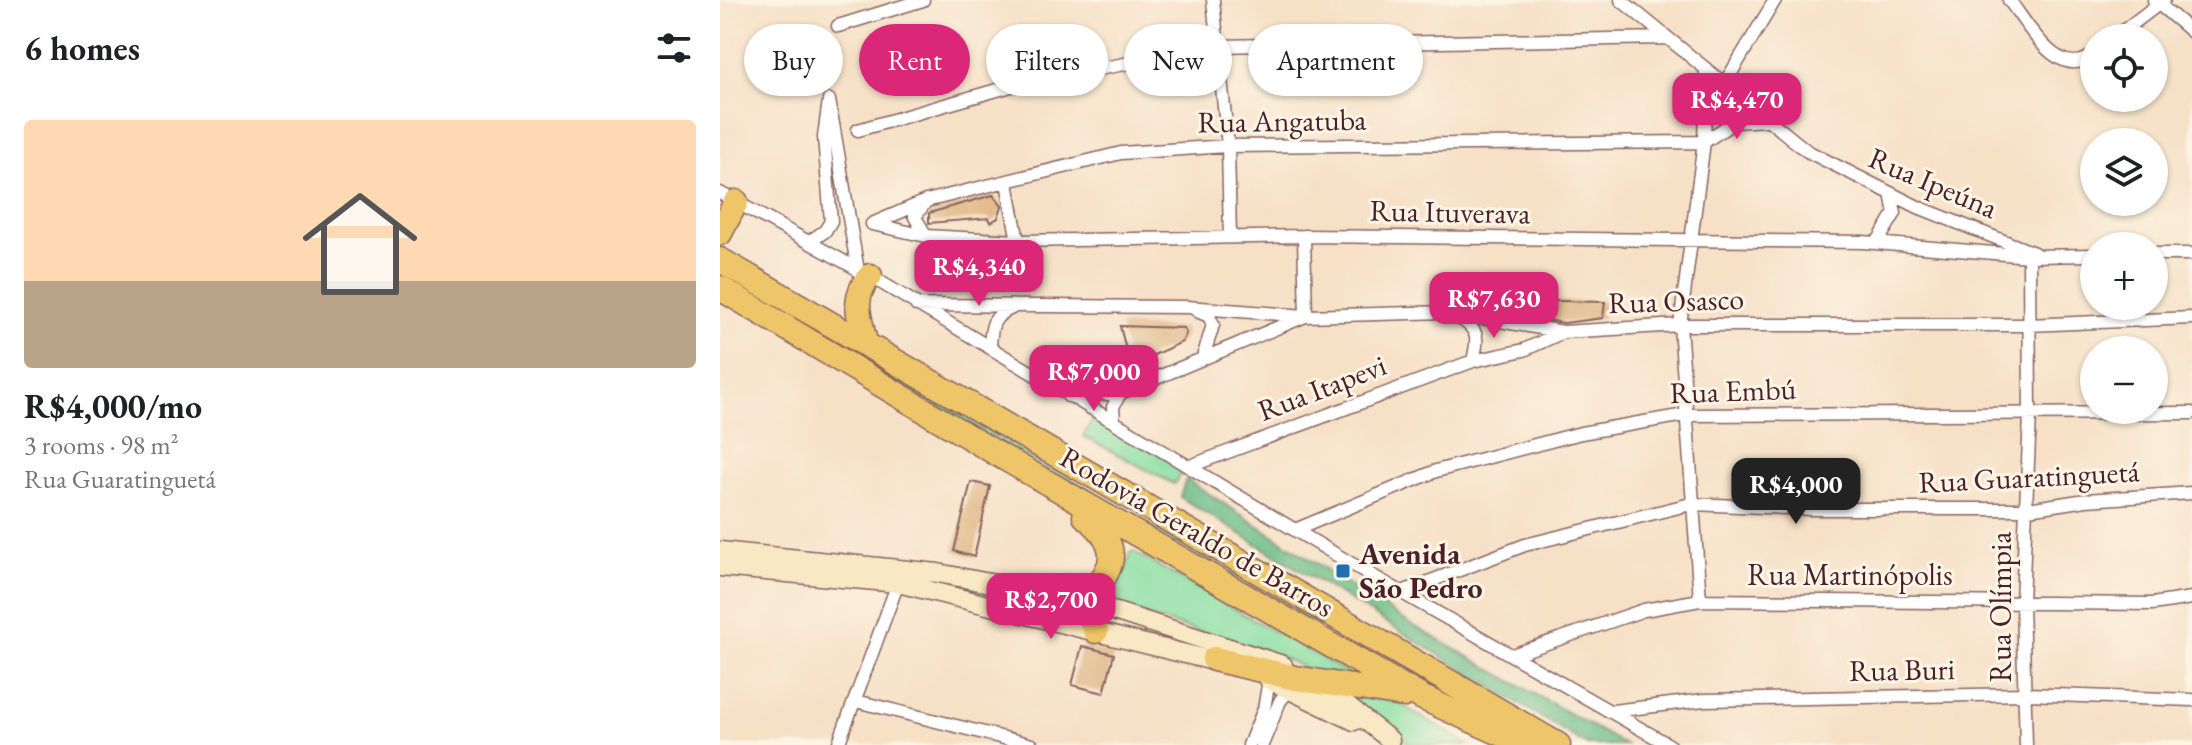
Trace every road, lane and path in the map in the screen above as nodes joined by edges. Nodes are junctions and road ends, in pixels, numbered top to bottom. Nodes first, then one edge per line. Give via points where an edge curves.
1 (923, 0) edge
2 (1213, 0) edge
3 (1621, 0) edge
4 (1775, 0) edge
5 (2009, 0) edge
6 (2159, 2) edge
7 (843, 24) edge
8 (1215, 24) edge
9 (2132, 24) edge
10 (2192, 32) edge
11 (1667, 38) junction
12 (1232, 46) edge
13 (1124, 64) edge
14 (2080, 64) edge
15 (1706, 70) junction
16 (1725, 83) junction
17 (1222, 96) edge
18 (1766, 120) junction
19 (858, 130) dead end
20 (1704, 142) junction
21 (1228, 146) junction
22 (1007, 183) junction
23 (1891, 194) junction
24 (728, 198) edge
25 (926, 201) junction
26 (872, 224) joint
27 (825, 231) junction
28 (720, 233) edge
29 (851, 236) junction
30 (926, 236) junction
31 (1304, 236) junction
32 (1230, 237) junction
33 (1018, 241) junction
34 (1691, 241) junction
35 (809, 242) junction
36 (1877, 243) junction
37 (2168, 254) edge
38 (2192, 254) edge
39 (2080, 255) edge
40 (2036, 256) junction
41 (720, 260) edge
42 (864, 274) junction
43 (720, 288) edge
44 (916, 305) junction
45 (1019, 305) junction
46 (1187, 307) junction
47 (1448, 312) junction
48 (1306, 316) junction
49 (2192, 318) edge
50 (1680, 325) junction
51 (2028, 325) junction
52 (1563, 332) junction
53 (865, 342) junction
54 (990, 347) junction
55 (1203, 357) junction
56 (1473, 361) junction
57 (1120, 393) junction
58 (1066, 396) junction
59 (2192, 413) edge
60 (1685, 415) junction
61 (2030, 415) junction
62 (1114, 422) junction
63 (999, 455) junction
64 (1190, 466) junction
65 (2192, 493) edge
66 (1691, 504) junction
67 (2028, 509) junction
68 (1295, 530) junction
69 (720, 551) edge
70 (720, 567) edge
71 (898, 583) junction
72 (1402, 592) junction
73 (2192, 598) edge
74 (1700, 600) junction
75 (1082, 601) junction
76 (2022, 602) junction
77 (1096, 631) junction
78 (1515, 654) junction
79 (1214, 659) junction
80 (1269, 680) junction
81 (1315, 681) junction
82 (1290, 689) junction
83 (2027, 694) junction
84 (1421, 697) junction
85 (2192, 700) edge
86 (856, 701) junction
87 (1613, 711) junction
88 (1394, 742) edge
89 (838, 745) edge
90 (1032, 745) edge
91 (1249, 745) edge
92 (1262, 745) edge
93 (1526, 745) edge
94 (1558, 745) edge
95 (1669, 745) edge
96 (2026, 745) edge

1 - 7 street
2 - 8 street
3 - 11 street, Rua Ipeúna
4 - 16 street
5 - 14 street via 2056,57
6 - 9 street
6 - 10 street
11 - 12 street
11 - 15 street, Rua Ipeúna
13 - 19 street via 1011,86
15 - 16 street, Rua Ipeúna
15 - 20 street
16 - 18 street, Rua Ipeúna
17 - 21 street
18 - 20 street via 1734,122
18 - 23 street, Rua Ipeúna via 1807,151
20 - 21 street, Rua Angatuba
20 - 34 street
21 - 22 street, Rua Angatuba via 1121,153
21 - 32 street
22 - 25 street, Rua Angatuba
22 - 33 street
23 - 36 street via 1895,213
23 - 40 street, Rua Ipeúna
24 - 28 highway
24 - 35 street
25 - 26 street, Rua Angatuba
25 - 30 street via 915,217
26 - 30 street, Rua Ituverava
27 - 29 street
27 - 29 street via 831,221 824,137 829,100
27 - 35 street
29 - 42 street
30 - 33 street, Rua Ituverava
31 - 32 street, Rua Ituverava
31 - 34 street, Rua Ituverava
31 - 48 street
32 - 33 street, Rua Ituverava
34 - 36 street, Rua Ituverava
34 - 50 street
35 - 42 street
36 - 40 street, Rua Ituverava
37 - 38 street
39 - 40 street, Rua Ituverava
40 - 51 street, Rua Olímpia
41 - 53 highway, Rodovia Geraldo de Barros
42 - 44 street
42 - 53 highway via 856,304
43 - 63 highway, Rodovia Geraldo de Barros
44 - 45 street, Rua Osasco
44 - 54 street
45 - 46 street, Rua Osasco
45 - 54 street via 997,314
46 - 48 street, Rua Osasco
46 - 55 street via 1209,316 1213,325
47 - 48 street, Rua Osasco
47 - 52 street, Rua Osasco
47 - 56 street via 1473,326 1478,337
48 - 55 street
49 - 51 street, Rua Osasco
50 - 51 street, Rua Osasco
50 - 52 street, Rua Osasco
50 - 60 street
51 - 61 street, Rua Olímpia
52 - 56 street, Rua Itapevi via 1524,350
53 - 94 highway, Rodovia Geraldo de Barros
54 - 58 street
55 - 57 street
56 - 64 street, Rua Itapevi
57 - 58 street
57 - 62 street via 1113,407
58 - 62 street
59 - 61 street, Rua Embú
60 - 61 street, Rua Embú
60 - 66 street
60 - 68 street, Rua Embú via 1581,433 1436,471
61 - 67 street, Rua Olímpia
62 - 64 street
63 - 75 highway via 1024,479 1081,513 1109,540 1112,554 1104,580
63 - 84 highway, Rodovia Geraldo de Barros
64 - 68 street
65 - 67 street, Rua Guaratinguetá
66 - 67 street, Rua Guaratinguetá
66 - 72 street, Rua Guaratinguetá via 1525,545
66 - 74 street
67 - 76 street, Rua Olímpia
68 - 72 street
69 - 75 street via 938,573
70 - 71 street
71 - 77 street
71 - 86 street
72 - 78 street
73 - 76 street, Rua Martinópolis via 2152,604
74 - 76 street, Rua Martinópolis
74 - 78 street, Rua Martinópolis via 1644,610
75 - 77 highway
75 - 81 street via 1287,666
76 - 83 street, Rua Olímpia
77 - 79 street
78 - 87 street
79 - 80 street
79 - 81 highway
80 - 82 street
80 - 91 street
81 - 84 highway
81 - 88 street
82 - 88 street
82 - 92 street
83 - 85 street, Rua Buri
83 - 87 street, Rua Buri via 1704,700
83 - 96 street, Rua Olímpia
84 - 93 highway, Rodovia Geraldo de Barros
86 - 89 street
86 - 90 street
87 - 95 street

